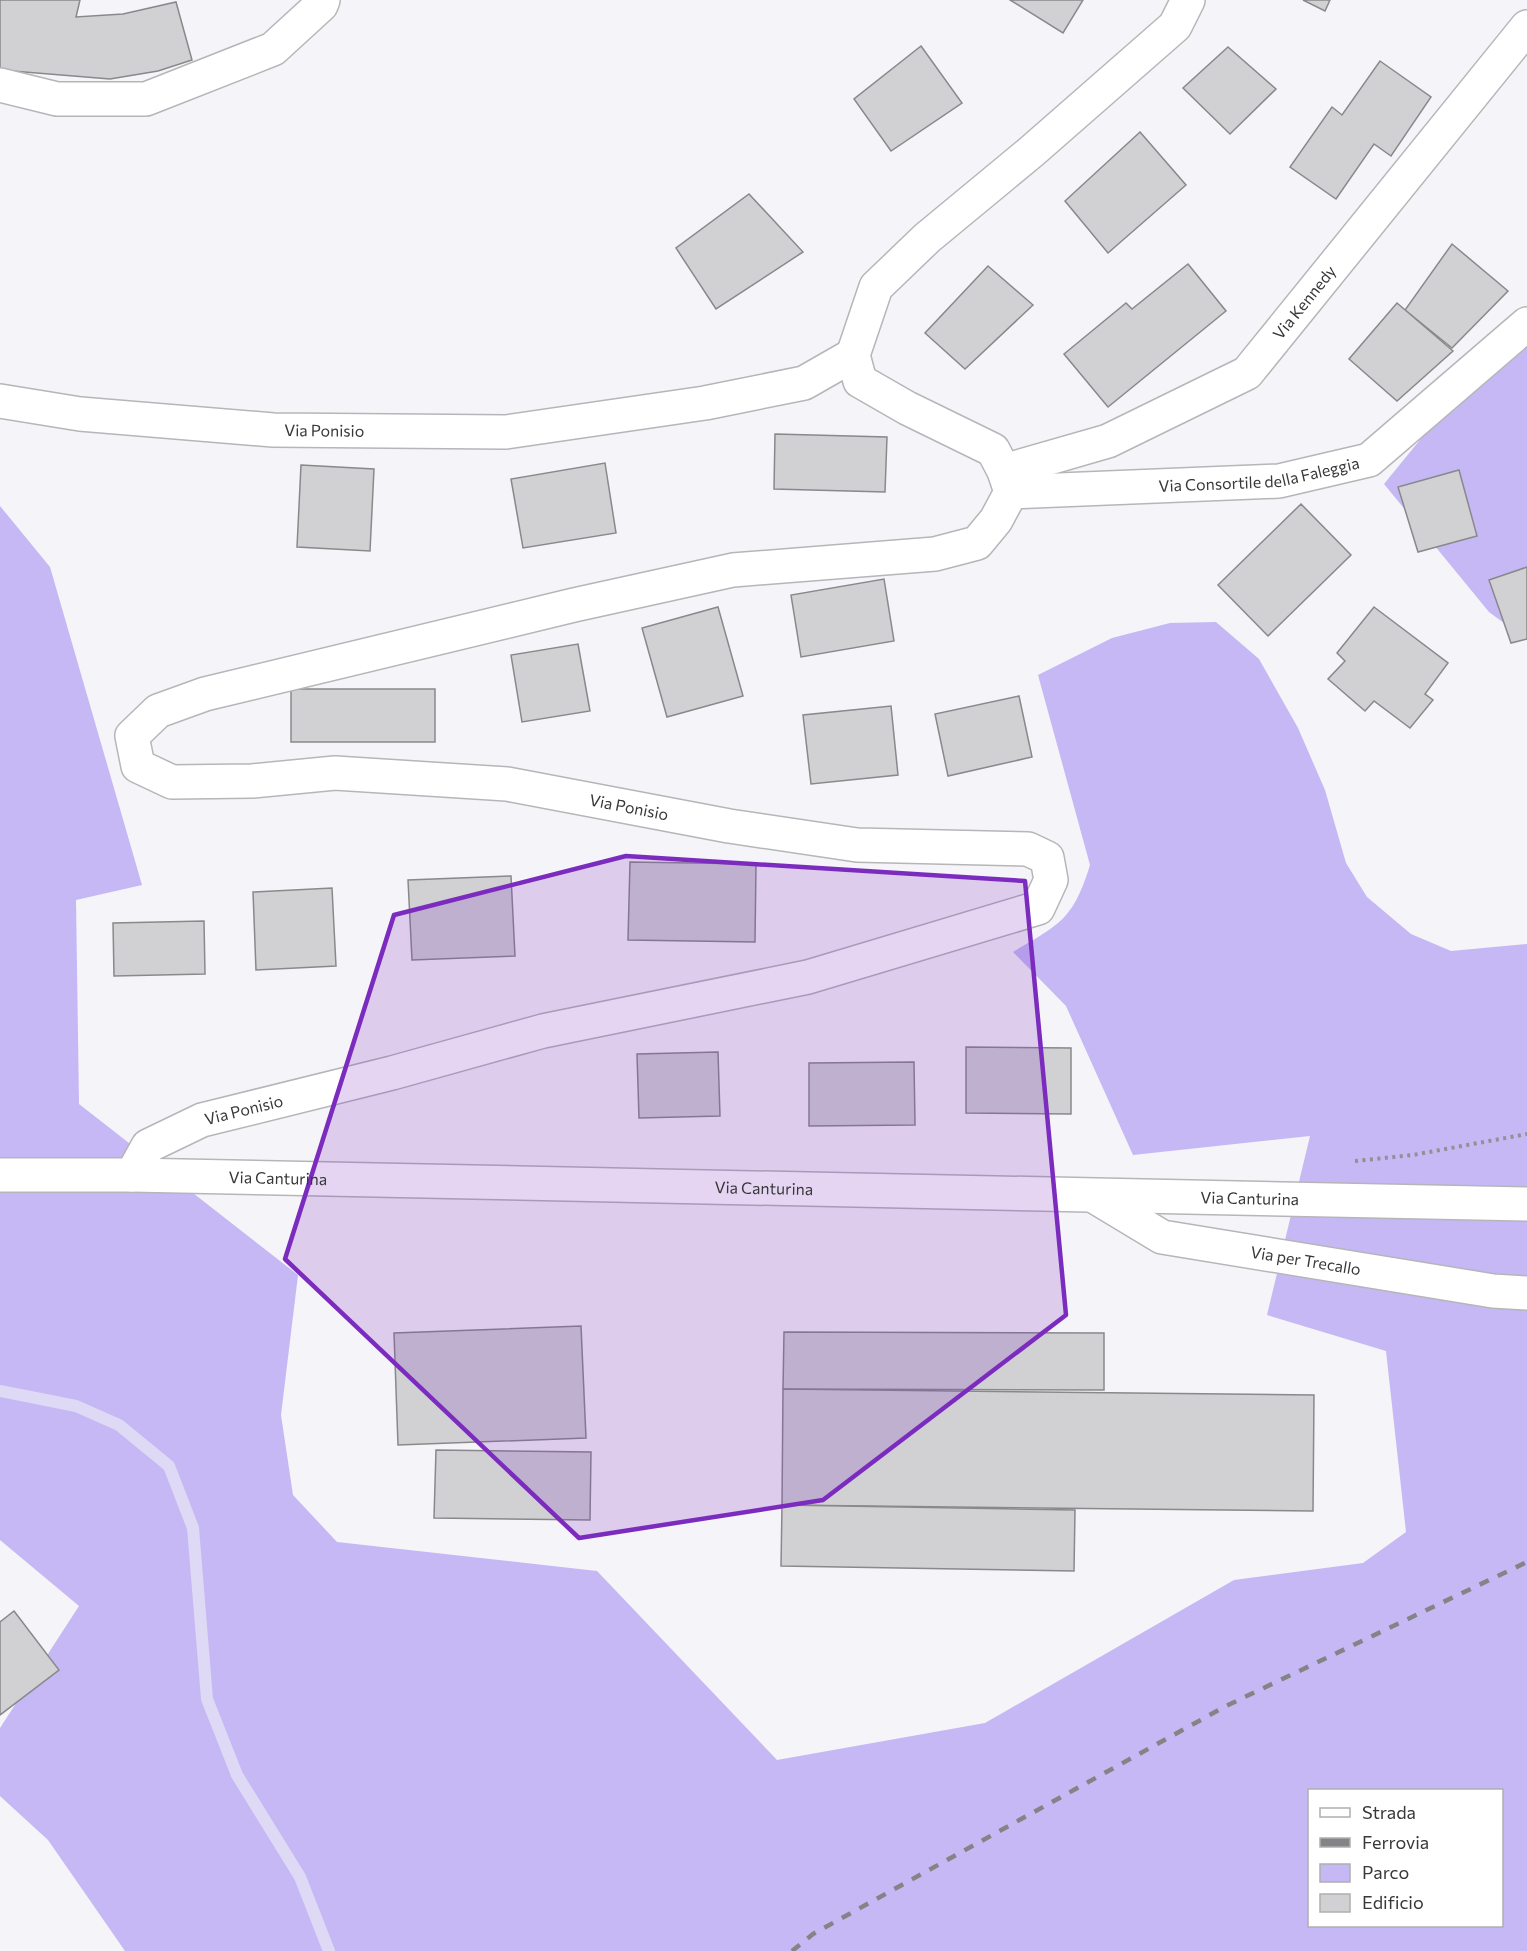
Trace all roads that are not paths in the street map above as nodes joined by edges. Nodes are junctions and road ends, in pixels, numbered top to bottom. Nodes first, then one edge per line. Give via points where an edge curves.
1 (323, 0) edge
2 (1188, 0) edge
3 (1527, 27) edge
4 (0, 85) edge
5 (1527, 324) edge
6 (853, 355) junction
7 (0, 401) edge
8 (1004, 494) junction
9 (132, 1175) junction
10 (0, 1176) edge
11 (1094, 1197) junction
12 (1527, 1204) edge
13 (1527, 1293) edge

1 - 4 street via 273,49 146,99 57,99
2 - 6 street via 1175,26 927,238 876,287
3 - 8 street, Via Kennedy via 1247,373
5 - 8 street, Via Consortile della Faleggia via 1369,460 1279,481
6 - 7 street, Via Ponisio via 804,383 705,403 506,432 273,430 80,414
6 - 8 street via 860,381 993,450
8 - 9 street, Via Ponisio via 977,543 935,554 733,570 205,693 158,711 132,736 138,766 172,782 252,781 335,773 507,784 729,826 857,845 1028,849 1047,858 1051,880 1038,908 808,977 543,1031 202,1120 148,1146
9 - 10 street, Via Canturina
9 - 11 street, Via Canturina
11 - 12 street, Via Canturina
11 - 13 street, Via per Trecallo via 1162,1237 1492,1291

